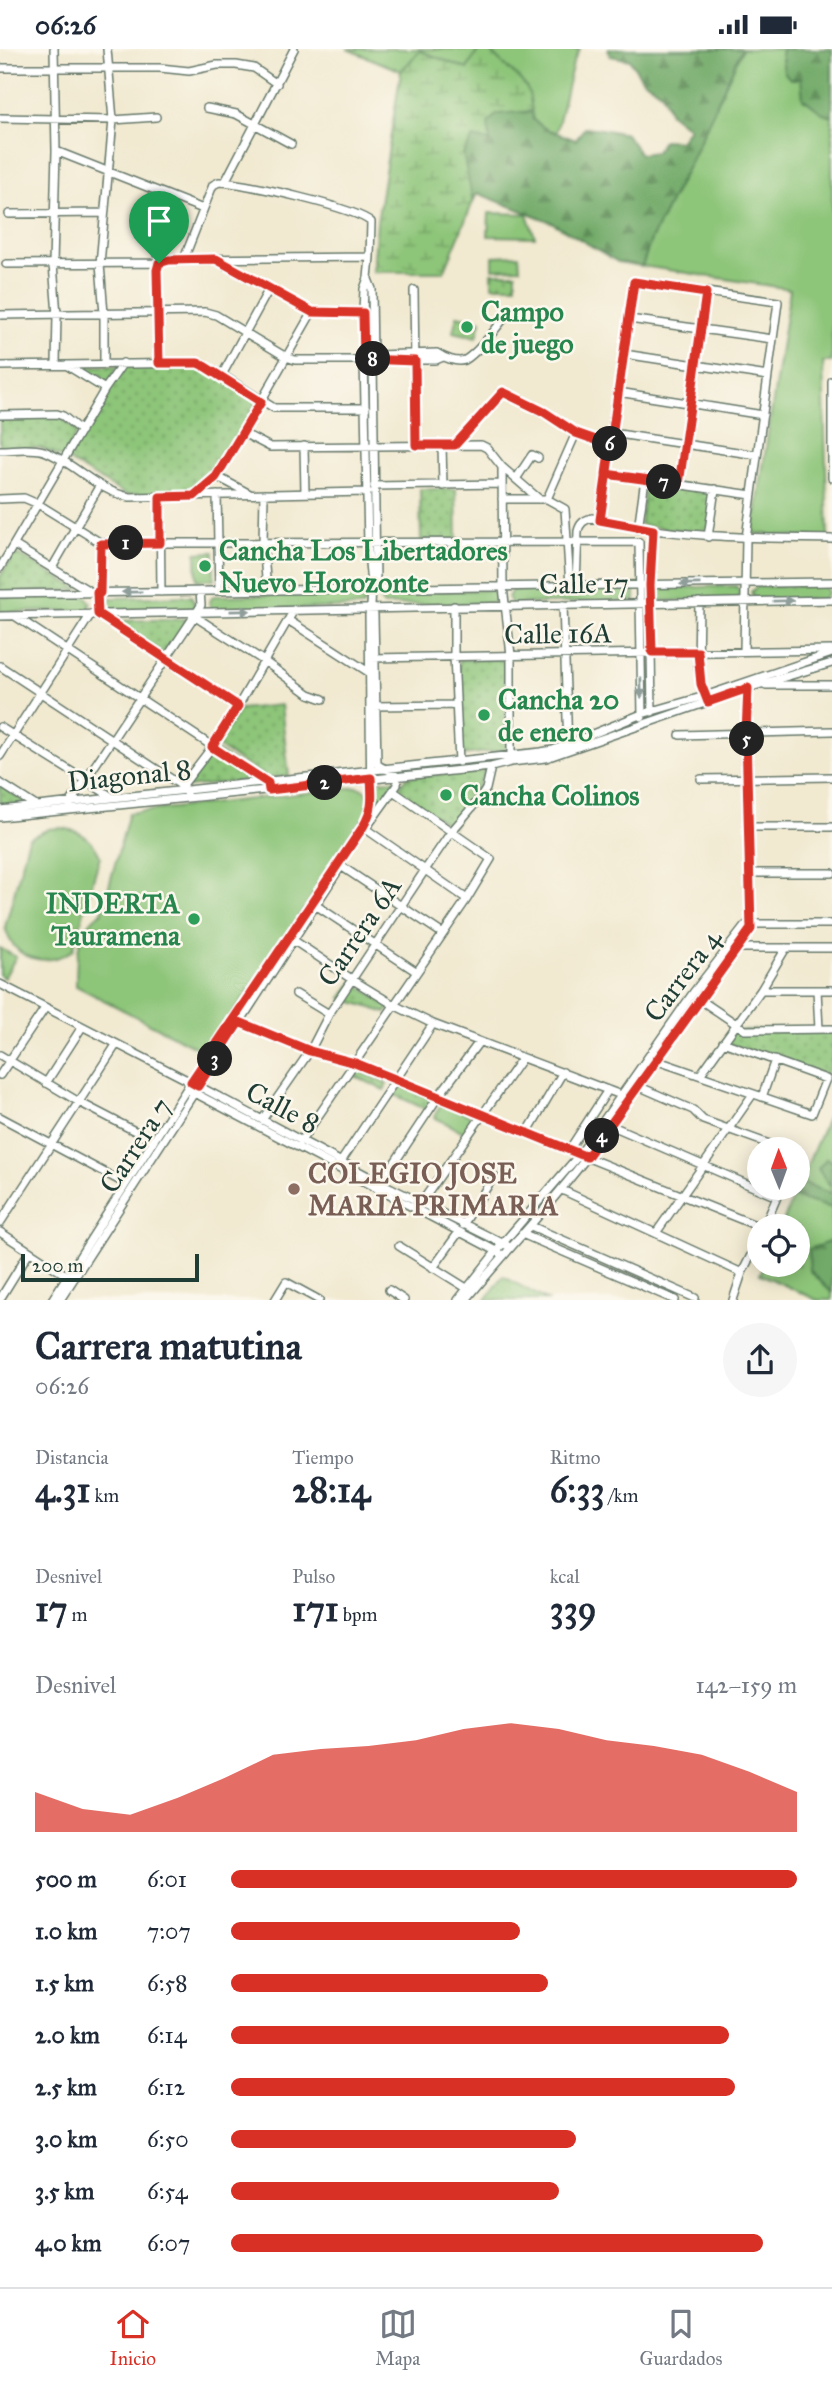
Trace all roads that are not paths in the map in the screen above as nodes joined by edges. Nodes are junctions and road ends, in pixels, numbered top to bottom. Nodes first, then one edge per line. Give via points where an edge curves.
1 (54, 49) edge
2 (107, 49) edge
3 (294, 49) edge
4 (55, 67) junction
5 (0, 68) edge
6 (109, 68) junction
7 (277, 84) junction
8 (207, 108) dead end
9 (156, 117) dead end
10 (0, 118) edge
11 (54, 118) junction
12 (113, 120) junction
13 (255, 124) junction
14 (291, 144) dead end
15 (55, 151) junction
16 (108, 170) junction
17 (225, 182) junction
18 (169, 206) dead end
19 (203, 209) junction
20 (55, 213) junction
21 (103, 213) junction
22 (9, 214) dead end
23 (370, 257) junction
24 (184, 259) junction
25 (216, 259) junction
26 (159, 263) junction
27 (6, 264) dead end
28 (53, 264) junction
29 (100, 264) junction
30 (368, 278) junction
31 (269, 289) junction
32 (414, 290) dead end
33 (706, 293) junction
34 (312, 312) junction
35 (158, 313) junction
36 (363, 313) junction
37 (509, 313) dead end
38 (104, 314) junction
39 (0, 315) edge
40 (57, 315) junction
41 (629, 319) junction
42 (701, 329) junction
43 (245, 333) junction
44 (773, 339) junction
45 (624, 354) junction
46 (415, 357) junction
47 (286, 358) junction
48 (369, 359) junction
49 (104, 363) junction
50 (123, 363) junction
51 (159, 363) junction
52 (57, 364) junction
53 (66, 364) junction
54 (696, 365) junction
55 (0, 366) edge
56 (222, 375) junction
57 (768, 376) junction
58 (831, 381) edge
59 (105, 389) junction
60 (618, 391) junction
61 (261, 402) junction
62 (691, 403) junction
63 (366, 408) junction
64 (0, 415) edge
65 (763, 415) junction
66 (832, 421) edge
67 (81, 431) junction
68 (243, 433) junction
69 (576, 433) junction
70 (612, 433) junction
71 (685, 444) junction
72 (416, 445) junction
73 (442, 445) junction
74 (455, 445) junction
75 (610, 445) junction
76 (304, 446) junction
77 (371, 446) junction
78 (0, 450) edge
79 (757, 455) junction
80 (538, 458) dead end
81 (64, 461) junction
82 (832, 461) edge
83 (502, 467) junction
84 (606, 474) junction
85 (216, 477) junction
86 (832, 478) edge
87 (516, 479) junction
88 (645, 479) junction
89 (502, 484) junction
90 (679, 484) junction
91 (100, 485) junction
92 (443, 486) junction
93 (371, 489) junction
94 (715, 489) junction
95 (305, 493) junction
96 (251, 494) junction
97 (264, 494) junction
98 (217, 495) junction
99 (752, 495) junction
100 (194, 496) junction
101 (160, 497) junction
102 (0, 499) edge
103 (502, 499) junction
104 (543, 500) junction
105 (38, 504) junction
106 (600, 520) junction
107 (76, 527) junction
108 (638, 529) junction
109 (653, 530) junction
110 (708, 537) junction
111 (746, 538) junction
112 (832, 539) edge
113 (573, 542) junction
114 (160, 543) junction
115 (218, 543) junction
116 (263, 543) junction
117 (372, 543) junction
118 (502, 543) junction
119 (101, 544) junction
120 (14, 545) junction
121 (0, 568) edge
122 (52, 568) junction
123 (832, 582) edge
124 (745, 583) junction
125 (639, 585) junction
126 (650, 585) junction
127 (573, 586) junction
128 (503, 587) junction
129 (372, 588) junction
130 (267, 590) junction
131 (162, 591) junction
132 (200, 591) junction
133 (219, 591) junction
134 (96, 592) junction
135 (0, 594) edge
136 (832, 600) edge
137 (744, 601) junction
138 (699, 602) junction
139 (640, 603) junction
140 (651, 603) junction
141 (505, 605) junction
142 (563, 605) junction
143 (454, 606) junction
144 (372, 608) junction
145 (294, 610) junction
146 (94, 614) junction
147 (195, 614) junction
148 (0, 615) edge
149 (15, 615) junction
150 (288, 620) junction
151 (67, 650) junction
152 (641, 652) junction
153 (652, 652) junction
154 (698, 652) junction
155 (744, 652) junction
156 (832, 652) edge
157 (565, 654) junction
158 (511, 655) junction
159 (454, 656) junction
160 (165, 657) junction
161 (373, 658) junction
162 (264, 661) junction
163 (832, 663) edge
164 (0, 666) edge
165 (370, 673) junction
166 (748, 684) junction
167 (758, 685) junction
168 (832, 685) edge
169 (41, 693) junction
170 (139, 698) junction
171 (323, 699) dead end
172 (707, 699) junction
173 (566, 703) junction
174 (510, 704) junction
175 (456, 705) junction
176 (238, 706) junction
177 (373, 706) junction
178 (652, 711) junction
179 (642, 714) junction
180 (652, 720) junction
181 (642, 724) junction
182 (0, 727) edge
183 (832, 731) edge
184 (746, 733) junction
185 (680, 735) dead end
186 (14, 736) junction
187 (112, 740) junction
188 (212, 747) junction
189 (568, 747) junction
190 (511, 755) junction
191 (0, 756) edge
192 (459, 762) junction
193 (491, 767) junction
194 (387, 769) junction
195 (370, 774) junction
196 (396, 776) junction
197 (832, 777) edge
198 (748, 778) junction
199 (701, 779) dead end
200 (85, 780) junction
201 (0, 783) edge
202 (268, 786) junction
203 (185, 791) junction
204 (393, 791) junction
205 (113, 802) junction
206 (36, 806) junction
207 (70, 806) junction
208 (0, 810) edge
209 (0, 817) edge
210 (750, 827) junction
211 (832, 827) edge
212 (364, 828) junction
213 (451, 832) junction
214 (341, 866) junction
215 (425, 870) junction
216 (750, 873) junction
217 (832, 873) edge
218 (467, 899) junction
219 (313, 904) junction
220 (401, 906) junction
221 (752, 921) junction
222 (832, 924) edge
223 (443, 934) junction
224 (293, 940) junction
225 (376, 944) junction
226 (739, 948) junction
227 (786, 948) junction
228 (832, 948) edge
229 (417, 972) junction
230 (353, 980) junction
231 (0, 985) edge
232 (761, 990) junction
233 (817, 990) junction
234 (832, 990) edge
235 (296, 994) dead end
236 (699, 999) junction
237 (394, 1005) junction
238 (45, 1008) junction
239 (329, 1014) junction
240 (239, 1022) junction
241 (735, 1023) junction
242 (433, 1024) junction
243 (82, 1027) junction
244 (832, 1029) edge
245 (819, 1030) junction
246 (479, 1042) junction
247 (723, 1042) junction
248 (116, 1045) junction
249 (310, 1051) junction
250 (0, 1055) edge
251 (522, 1058) junction
252 (655, 1060) junction
253 (775, 1060) junction
254 (9, 1061) junction
255 (355, 1063) junction
256 (563, 1072) junction
257 (0, 1075) edge
258 (699, 1075) junction
259 (396, 1080) junction
260 (46, 1083) junction
261 (638, 1086) junction
262 (192, 1088) junction
263 (608, 1090) junction
264 (753, 1094) junction
265 (621, 1095) junction
266 (438, 1097) junction
267 (762, 1097) junction
268 (79, 1102) junction
269 (482, 1115) junction
270 (0, 1117) edge
271 (262, 1120) junction
272 (610, 1125) junction
273 (729, 1130) junction
274 (527, 1133) junction
275 (749, 1137) edge
276 (154, 1141) junction
277 (302, 1141) junction
278 (49, 1144) junction
279 (569, 1150) junction
280 (584, 1156) junction
281 (339, 1164) junction
282 (702, 1165) junction
283 (494, 1177) dead end
284 (381, 1183) junction
285 (126, 1184) junction
286 (562, 1190) junction
287 (682, 1195) junction
288 (421, 1203) junction
289 (768, 1214) edge
290 (747, 1221) edge
291 (0, 1223) edge
292 (531, 1226) junction
293 (461, 1229) junction
294 (0, 1232) edge
295 (656, 1233) junction
296 (523, 1234) junction
297 (506, 1245) junction
298 (399, 1246) dead end
299 (29, 1252) junction
300 (500, 1253) junction
301 (603, 1259) junction
302 (747, 1263) edge
303 (433, 1268) junction
304 (598, 1268) junction
305 (742, 1273) junction
306 (641, 1274) junction
307 (69, 1278) junction
308 (638, 1286) junction
309 (467, 1289) junction
310 (390, 1290) dead end
311 (695, 1298) dead end
312 (0, 1299) edge
313 (52, 1300) edge
314 (60, 1300) edge
315 (275, 1300) edge
316 (319, 1300) edge
317 (404, 1300) edge
318 (458, 1300) edge
319 (466, 1300) edge
320 (675, 1300) edge
321 (733, 1300) edge

1 - 4 street
2 - 6 street
3 - 7 street
4 - 5 street
4 - 6 street
4 - 11 street
6 - 7 street via 189,71 236,65 254,68
6 - 12 street
7 - 13 street
8 - 13 street
9 - 12 street
10 - 11 street
11 - 12 street
11 - 15 street
12 - 16 street
13 - 14 street
13 - 17 street
15 - 16 street
15 - 20 street
16 - 19 street
16 - 21 street
17 - 19 street via 213,185
17 - 23 street, Carrera 7 via 366,217 371,222
18 - 26 street via 160,226
19 - 24 street
20 - 21 street
20 - 22 street
20 - 28 street
21 - 29 street
23 - 25 street
23 - 30 street, Carrera 7
24 - 25 street
24 - 26 street
25 - 31 street
26 - 29 street
26 - 35 street
27 - 28 street
28 - 29 street
28 - 40 street
29 - 38 street
30 - 36 street, Carrera 7
30 - 48 street, Carrera 7 via 372,289
31 - 34 street
31 - 43 street
32 - 46 street
33 - 41 street via 634,282
33 - 42 street
33 - 44 street via 778,302
34 - 36 street
34 - 47 street
35 - 38 street
35 - 43 street via 205,312
35 - 51 street
36 - 48 street, Carrera 7
37 - 46 street via 465,359
38 - 40 street
38 - 49 street
39 - 40 street
40 - 52 street
41 - 42 street
41 - 45 street
42 - 44 street
42 - 54 street
43 - 47 street
43 - 56 street
44 - 57 street
45 - 54 street
45 - 60 street
46 - 48 street
46 - 72 street
47 - 48 street
47 - 61 street
48 - 63 street, Carrera 7
48 - 77 street, Carrera 7
49 - 50 street
49 - 53 street
50 - 51 street
50 - 59 street
51 - 56 street via 198,363
52 - 53 street
52 - 55 street
53 - 59 street
54 - 57 street
54 - 62 street
56 - 61 street
57 - 65 street
58 - 66 street
59 - 67 street
60 - 62 street
60 - 70 street
61 - 63 street via 284,409
61 - 68 street
62 - 65 street
62 - 71 street
63 - 77 street, Carrera 7
64 - 67 street via 57,414
65 - 79 street
66 - 82 street
67 - 81 street
68 - 76 street via 270,447
68 - 85 street
69 - 74 street via 503,392
69 - 75 street
69 - 104 street
70 - 71 street
70 - 75 street
71 - 79 street
71 - 90 street
72 - 73 street
72 - 77 street
73 - 74 street
73 - 92 street
74 - 83 street via 481,445
75 - 84 street
76 - 77 street
76 - 95 street
77 - 93 street, Carrera 7
78 - 81 street via 41,450
79 - 99 street
80 - 87 street via 533,455
81 - 91 street
81 - 105 street
82 - 86 street
83 - 87 street
83 - 89 street
84 - 88 street
84 - 106 street
85 - 96 street
85 - 100 street
87 - 104 street
88 - 90 street
88 - 108 street
89 - 92 street
89 - 103 street
90 - 94 street
91 - 101 street via 124,496
91 - 107 street
92 - 93 street
93 - 95 street
93 - 117 street, Carrera 7
94 - 99 street
94 - 110 street
95 - 97 street
96 - 97 street
96 - 98 street
97 - 116 street
98 - 100 street
98 - 115 street
99 - 111 street
100 - 101 street
101 - 114 street
102 - 105 street via 24,498
103 - 104 street
103 - 118 street
104 - 113 street via 561,505
105 - 107 street
105 - 120 street
106 - 108 street
106 - 113 street via 585,520
107 - 119 street
107 - 122 street
108 - 109 street
109 - 110 street
109 - 126 street
110 - 111 street
111 - 112 street
111 - 124 street
113 - 118 street
113 - 125 street via 639,542
113 - 127 street
114 - 115 street
114 - 119 street
114 - 131 street
115 - 116 street
115 - 133 street
116 - 117 street
116 - 130 street
117 - 118 street
117 - 129 street, Carrera 7 via 376,582
118 - 128 street
119 - 134 street
120 - 121 street
120 - 122 street
122 - 134 street
123 - 124 street, Calle 17
124 -> 126 street, Calle 17
124 - 137 street
125 - 126 street, Calle 17
125 - 127 street, Calle 17
125 - 139 street
126 - 140 street
127 - 128 street, Calle 17
128 - 129 street, Calle 17
128 - 141 street
129 - 130 street, Calle 17
129 - 144 street, Carrera 7
130 - 133 street, Calle 17
131 - 132 street, Calle 17
131 -> 134 street, Calle 17
132 - 133 street, Calle 17
132 - 147 street via 201,605
134 - 135 street, Calle 17
134 - 146 street
137 -> 136 street, Calle 17
137 - 138 street, Calle 17
137 - 155 street
138 - 140 street, Calle 17
138 - 154 street
139 - 140 street, Calle 17
139 - 142 street, Calle 17
139 - 152 street
140 - 153 street
141 - 142 street, Calle 17
141 - 143 street, Calle 17
141 - 158 street
142 - 157 street
143 - 144 street, Calle 17
143 - 159 street
144 - 145 street, Calle 17
144 - 161 street, Carrera 7
147 -> 145 street, Calle 17
145 - 150 street
146 - 147 street, Calle 17
146 - 149 street, Calle 17
146 - 151 street
146 - 160 street
147 - 160 street
147 - 162 street
148 - 149 street, Calle 17
149 - 151 street
150 - 162 street
150 - 165 street
151 - 169 street
151 - 170 street
152 - 153 street, Calle 16A
152 - 157 street, Calle 16A
152 -> 179 street
153 - 154 street, Calle 16A
153 - 178 street
154 - 155 street, Calle 16A
154 - 172 street
155 - 156 street, Calle 16A
156 - 166 street, Diagonal 8
157 - 158 street, Calle 16A
157 - 173 street
158 - 159 street, Calle 16A
158 - 174 street
159 - 161 street, Calle 16A
159 - 175 street
160 - 170 street
160 - 176 street
161 - 165 street, Carrera 7
161 - 177 street, Carrera 7
162 - 171 street
162 - 176 street
163 - 167 street, Diagonal 8
164 - 169 street
165 - 177 street, Carrera 7
166 - 167 street, Diagonal 8
166 - 172 street, Diagonal 8
166 - 184 street
167 - 168 street
169 - 186 street
169 - 187 street
170 - 187 street
170 - 188 street
172 - 178 street, Diagonal 8
172 - 180 street, Diagonal 8
173 - 174 street
173 - 189 street
174 - 190 street
175 - 177 street
175 - 192 street
176 - 188 street
177 - 194 street, Carrera 7 via 377,764
177 - 195 street, Carrera 7
178 - 179 street, Diagonal 8
178 - 180 street
179 - 181 street
179 - 189 street, Diagonal 8
180 - 181 street, Diagonal 8
181 - 189 street, Diagonal 8
182 - 186 street
183 - 184 street
184 - 185 street
184 - 198 street
186 - 191 street
186 - 200 street
187 - 200 street
187 - 203 street
188 - 202 street
188 - 203 street
189 - 190 street, Diagonal 8
189 - 193 street, Diagonal 8 via 545,758
190 - 192 street, Diagonal 8
192 - 194 street, Diagonal 8
193 - 196 street, Diagonal 8
193 - 213 street, Carrera 6A via 486,789
194 - 195 street, Diagonal 8
194 - 196 street
195 - 196 street, Diagonal 8
195 - 202 street, Diagonal 8
195 - 212 street, Carrera 7 via 371,812
196 - 204 street, Carrera 7
197 - 198 street
198 - 199 street
198 - 210 street
200 - 205 street
200 - 207 street
201 - 206 street
202 - 203 street, Diagonal 8
203 - 205 street, Diagonal 8
204 - 212 street, Carrera 7
204 - 213 street
205 - 207 street, Diagonal 8
206 - 207 street, Diagonal 8
206 - 208 street, Diagonal 8
207 - 209 street, Diagonal 8
210 - 211 street
210 - 216 street
212 - 214 street, Carrera 7
212 - 215 street
212 - 219 street, Carrera 7
213 - 215 street, Carrera 6A
213 - 218 street via 491,859
214 - 219 street, Carrera 7
214 - 220 street
215 - 218 street
215 - 220 street, Carrera 6A
216 - 217 street
216 - 221 street
218 - 223 street
219 - 224 street, Carrera 7
219 - 225 street
219 - 262 street, Carrera 7
220 - 223 street
220 - 225 street, Carrera 6A
221 - 222 street
221 - 226 street, Carrera 4
221 - 265 street, Carrera 4 via 693,993
223 - 229 street
224 - 230 street
224 - 240 street, Carrera 7
225 - 229 street
225 - 230 street, Carrera 6A
226 - 227 street
226 - 236 street, Carrera 4
227 - 228 street
227 - 232 street
229 - 237 street
230 - 237 street
230 - 239 street, Carrera 6A
231 - 238 street, Calle 8
232 - 233 street
232 - 241 street
233 - 234 street
233 - 245 street
235 - 239 street
236 - 241 street
236 - 252 street, Carrera 4
237 - 242 street
237 - 255 street
238 - 243 street, Calle 8
238 - 254 street
239 - 249 street, Carrera 6A
240 - 249 street
240 - 262 street, Carrera 7
241 - 245 street via 745,1030
241 - 247 street
242 - 246 street
242 - 259 street
243 - 248 street, Calle 8
243 - 260 street
244 - 245 street
246 - 251 street
246 - 266 street
247 - 253 street
247 - 258 street
248 - 262 street, Calle 8
248 - 268 street
249 - 255 street
249 - 271 street, Carrera 6A
250 - 254 street
251 - 256 street
251 - 269 street
252 - 258 street
252 - 261 street, Carrera 4
253 - 267 street
253 - 267 street via 826,1079 811,1114
254 - 257 street
254 - 260 street
255 - 259 street
255 - 277 street
256 - 263 street
256 - 274 street
258 - 264 street
259 - 266 street
259 - 281 street
260 - 268 street
261 - 272 street, Carrera 4
261 - 273 street
262 - 271 street, Calle 8
262 - 276 street, Carrera 7
262 - 281 street, Calle 8
262 - 307 street, Carrera 7
263 - 265 street
263 - 279 street
264 - 267 street
264 - 273 street
265 - 280 street, Carrera 4
266 - 269 street
266 - 284 street
268 - 276 street
268 - 278 street
269 - 274 street
269 - 288 street
270 - 278 street
271 - 277 street, Calle 8
272 - 280 street, Carrera 4
272 - 282 street
273 - 275 street
273 - 282 street
274 - 279 street
276 - 285 street, Carrera 7
277 - 281 street, Calle 8
278 - 285 street
278 - 291 street
279 - 280 street
280 - 286 street, Carrera 4
280 - 287 street
280 - 297 street, Carrera 4
281 - 284 street, Calle 8
281 - 293 street, Calle 8
282 - 287 street
282 - 289 street via 777,1197
283 - 293 street
284 - 288 street, Calle 8
285 - 307 street, Carrera 7
286 - 292 street, Carrera 4
286 - 295 street
287 - 290 street
287 - 295 street
288 - 293 street, Calle 8
292 - 296 street, Carrera 4
292 - 301 street
293 - 297 street, Calle 8
293 - 300 street, Calle 8
293 - 303 street
294 - 299 street
295 - 305 street
296 - 297 street, Carrera 4
296 - 304 street
297 - 300 street, Carrera 4
298 - 303 street
299 - 307 street
299 - 312 street
300 - 309 street, Carrera 4
300 - 319 street, Carrera 4
301 - 304 street
301 - 306 street
302 - 305 street
303 - 309 street
304 - 308 street
305 - 321 street
306 - 308 street
306 - 311 street
307 - 313 street, Carrera 7
307 - 314 street, Carrera 7
308 - 320 street
309 - 318 street, Carrera 4
310 - 317 street
315 - 316 street via 286,1282

